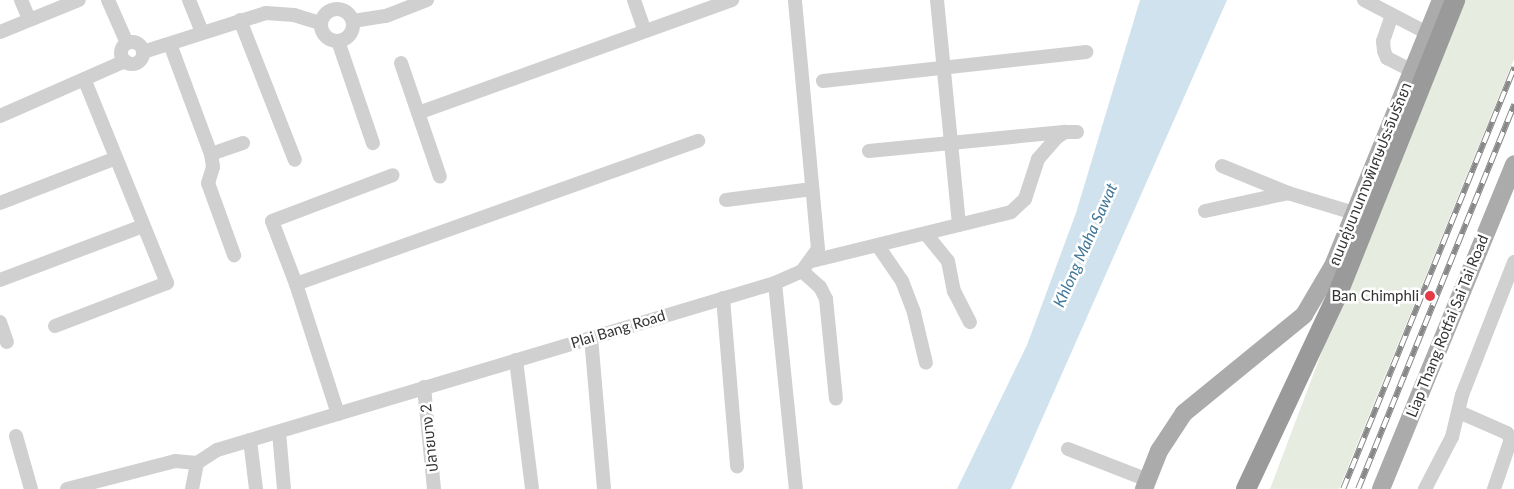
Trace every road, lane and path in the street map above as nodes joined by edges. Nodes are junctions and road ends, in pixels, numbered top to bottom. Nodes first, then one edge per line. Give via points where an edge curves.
1 (21, 0) edge
2 (79, 0) edge
3 (108, 0) edge
4 (189, 0) edge
5 (427, 0) edge
6 (634, 0) edge
7 (732, 0) edge
8 (794, 0) edge
9 (936, 0) edge
10 (1364, 0) edge
11 (1441, 0) edge
12 (1455, 0) edge
13 (1392, 15) junction
14 (29, 19) junction
15 (240, 20) junction
16 (353, 21) junction
17 (321, 23) junction
18 (644, 29) junction
19 (0, 32) edge
20 (202, 33) junction
21 (1427, 33) junction
22 (338, 41) junction
23 (127, 43) junction
24 (170, 44) junction
25 (143, 52) junction
26 (1086, 52) dead end
27 (125, 61) junction
28 (401, 63) dead end
29 (943, 67) junction
30 (1412, 71) junction
31 (84, 79) junction
32 (824, 81) dead end
33 (418, 113) junction
34 (0, 116) edge
35 (698, 141) dead end
36 (243, 143) dead end
37 (373, 143) dead end
38 (950, 144) junction
39 (869, 151) dead end
40 (211, 154) junction
41 (116, 158) junction
42 (295, 160) dead end
43 (1222, 166) dead end
44 (393, 175) dead end
45 (1512, 175) edge
46 (440, 177) dead end
47 (812, 189) junction
48 (1288, 193) junction
49 (726, 200) dead end
50 (0, 203) edge
51 (1205, 212) dead end
52 (1354, 213) junction
53 (958, 225) junction
54 (143, 226) junction
55 (926, 234) junction
56 (878, 246) junction
57 (234, 255) dead end
58 (812, 261) junction
59 (1514, 262) edge
60 (802, 271) junction
61 (0, 280) edge
62 (775, 283) junction
63 (296, 284) junction
64 (723, 298) junction
65 (0, 322) edge
66 (970, 322) dead end
67 (55, 326) dead end
68 (591, 337) junction
69 (7, 342) dead end
70 (516, 360) junction
71 (926, 363) dead end
72 (424, 387) junction
73 (836, 399) dead end
74 (1459, 412) junction
75 (338, 414) junction
76 (279, 432) junction
77 (16, 436) dead end
78 (250, 440) junction
79 (1068, 449) dead end
80 (197, 463) junction
81 (737, 466) dead end
82 (1146, 484) edge
83 (1245, 485) edge
84 (31, 489) edge
85 (67, 489) edge
86 (192, 489) edge
87 (256, 489) edge
88 (284, 489) edge
89 (434, 489) edge
90 (532, 489) edge
91 (604, 489) edge
92 (796, 489) edge
93 (1381, 489) edge
94 (1425, 489) edge
95 (1494, 489) edge

1 - 14 street
2 - 14 street
3 - 23 street
4 - 20 street
5 - 16 street via 386,16
6 - 18 street
7 - 18 street
8 - 47 street
9 - 29 street
10 - 13 street
11 - 21 main road, ถนนคู่ขนานทางพิเศษประจิมรัถยา
12 - 83 highway via 1336,298
13 - 21 street
13 - 30 street via 1383,41 1384,50 1387,58
14 - 19 street
15 - 17 street via 266,13 294,15
15 - 20 street
15 - 42 street
16 - 17 street via 347,12 337,8 326,13
16 - 22 street via 352,32
17 - 22 street via 328,38
18 - 33 street
20 - 24 street
21 - 30 main road, ถนนคู่ขนานทางพิเศษประจิมรัถยา
22 - 37 street
23 - 25 street via 139,44
23 - 27 street via 121,54
24 - 25 street
24 - 40 street
25 - 27 street via 138,62
26 - 29 street
27 - 31 street
28 - 33 street
29 - 32 street
29 - 38 street
30 - 52 main road, ถนนคู่ขนานทางพิเศษประจิมรัถยา
31 - 34 street
31 - 41 street
33 - 46 street
35 - 63 street
36 - 40 street
38 - 39 street
38 - 53 street
38 - 53 street via 1071,132 1056,138 1038,159 1025,199 1018,207
40 - 57 street via 213,167 208,183
41 - 50 street
41 - 54 street
43 - 48 street
44 - 63 street via 272,221
45 - 93 main road, Liap Thang Rotfai Sai Tai Road
47 - 49 street
47 - 58 street via 818,249
48 - 51 street
48 - 52 street
52 - 82 main road, ถนนคู่ขนานทางพิเศษประจิมรัถยา via 1333,266 1304,315 1184,414 1158,451
53 - 55 street
54 - 61 street
54 - 67 street via 167,283
55 - 56 street
55 - 66 street via 948,261 954,290
56 - 58 street
56 - 71 street via 902,281
58 - 60 street, Plai Bang Road
59 - 74 street via 1462,394
60 - 62 street, Plai Bang Road
60 - 73 street via 820,287 826,299
62 - 64 street, Plai Bang Road
62 - 92 street
63 - 75 street
64 - 68 street, Plai Bang Road
64 - 81 street
65 - 69 street
68 - 70 street, Plai Bang Road
68 - 91 street
70 - 72 street, Plai Bang Road
70 - 90 street
72 - 75 street, Plai Bang Road
72 - 89 street, ปลายบาง 2
74 - 94 street via 1452,437
74 - 95 street via 1508,433 1511,438
75 - 76 street, Plai Bang Road
76 - 78 street, Plai Bang Road
76 - 88 street
77 - 84 street
78 - 80 street, Plai Bang Road via 217,450
78 - 87 street
79 - 82 street
80 - 85 street via 175,461
80 - 86 street

